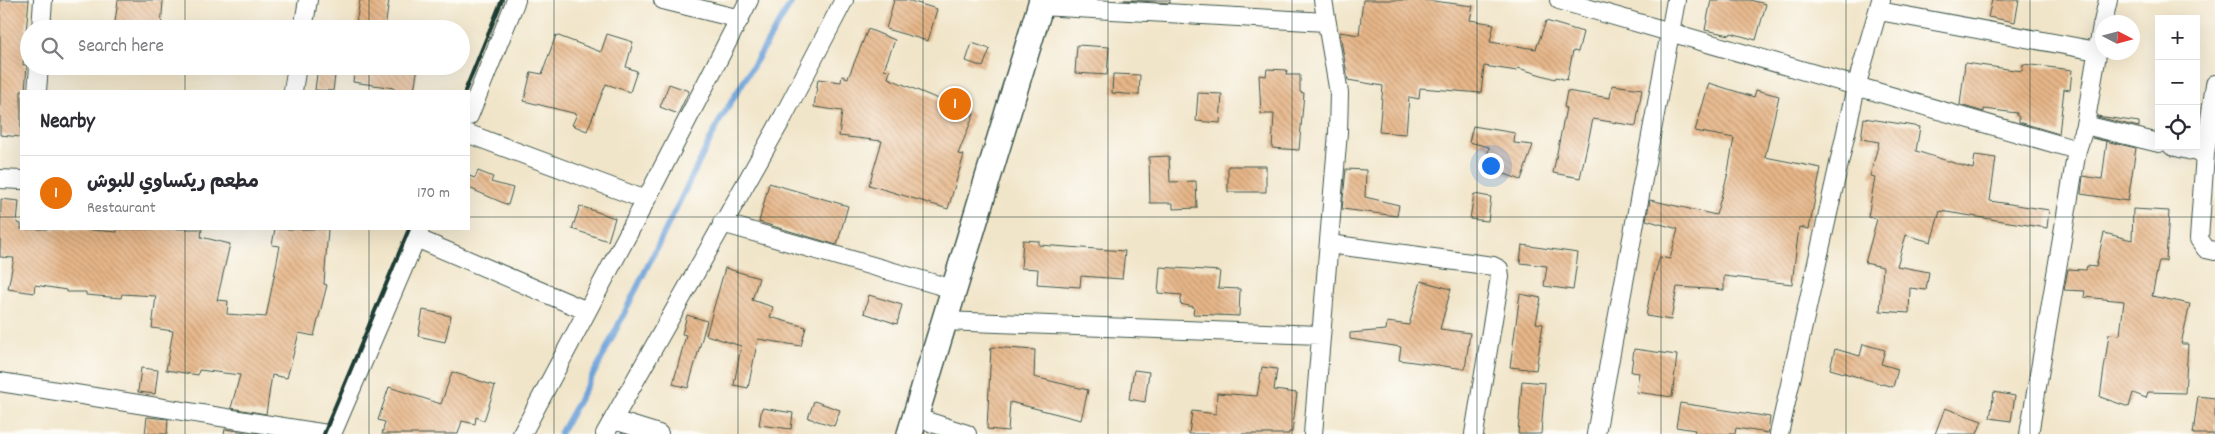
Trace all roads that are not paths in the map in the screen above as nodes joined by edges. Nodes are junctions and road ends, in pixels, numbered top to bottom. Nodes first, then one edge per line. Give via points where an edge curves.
1 (43, 0) edge
2 (308, 0) edge
3 (516, 0) edge
4 (663, 0) edge
5 (748, 0) edge
6 (844, 0) edge
7 (1323, 0) edge
8 (1559, 0) edge
9 (1676, 0) edge
10 (2108, 0) edge
11 (1041, 3) edge
12 (1880, 5) edge
13 (2105, 15) edge
14 (740, 18) junction
15 (42, 20) edge
16 (305, 20) edge
17 (1326, 22) junction
18 (1671, 34) junction
19 (2095, 52) edge
20 (2096, 60) edge
21 (38, 75) edge
22 (296, 75) edge
23 (2215, 84) edge
24 (1856, 87) junction
25 (37, 90) edge
26 (293, 90) edge
27 (470, 114) edge
28 (2085, 125) junction
29 (470, 134) edge
30 (2155, 142) edge
31 (2077, 150) junction
32 (2188, 150) edge
33 (2205, 154) junction
34 (0, 179) edge
35 (20, 180) edge
36 (646, 200) junction
37 (722, 223) junction
38 (418, 233) edge
39 (1329, 244) junction
40 (2215, 251) edge
41 (953, 289) junction
42 (587, 311) junction
43 (943, 321) junction
44 (1320, 336) junction
45 (0, 382) edge
46 (912, 426) edge
47 (609, 427) edge
48 (327, 434) edge
49 (332, 434) edge
50 (522, 434) edge
51 (659, 434) edge
52 (967, 434) edge
53 (1314, 434) edge
54 (1474, 434) edge
55 (1596, 434) edge
56 (1779, 434) edge
57 (2029, 434) edge

1 - 15 street
2 - 16 street
3 - 27 street
4 - 14 street
5 - 14 street
6 - 37 street via 783,117
7 - 17 street
8 - 18 street
9 - 18 street
10 - 13 street
11 - 17 street
11 - 41 street
12 - 19 street
12 - 24 street
14 - 36 street
17 - 39 street via 1339,93
18 - 24 street
18 - 55 street
20 - 28 street
21 - 25 street
22 - 26 street
23 - 33 street
24 - 31 street
24 - 56 street
28 - 30 street
28 - 31 street
29 - 36 street
31 - 57 street
32 - 33 street
33 - 40 street via 2199,239 2206,249
34 - 35 street
36 - 42 street
37 - 41 street
37 - 47 street
38 - 42 street
38 - 49 street
39 - 44 street
39 - 54 street via 1499,269
41 - 43 street
42 - 50 street
43 - 44 street
43 - 46 street
44 - 53 street
45 - 48 street
46 - 52 street
47 - 51 street

